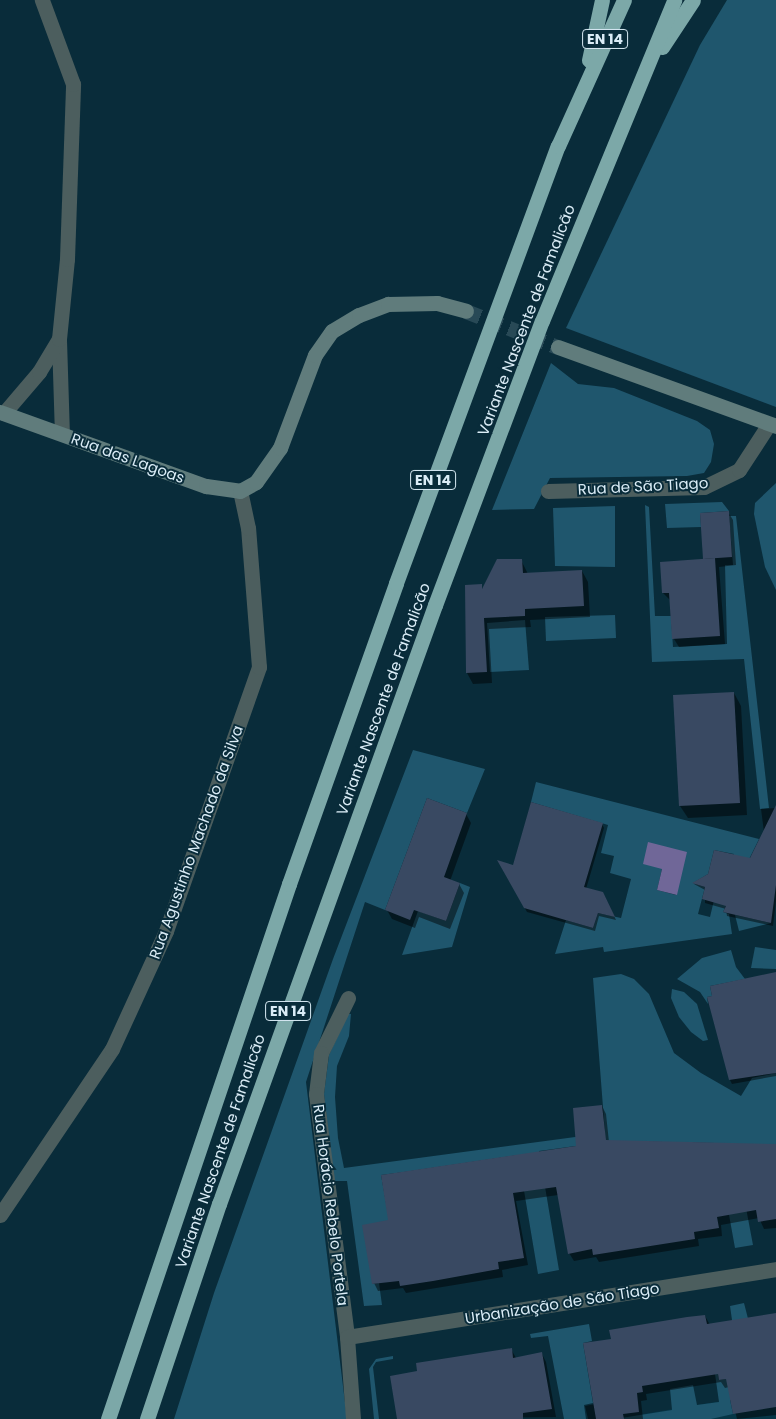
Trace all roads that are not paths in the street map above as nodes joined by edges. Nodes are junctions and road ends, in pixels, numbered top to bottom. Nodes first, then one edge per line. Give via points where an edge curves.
1 (42, 0) edge
2 (602, 0) edge
3 (624, 0) edge
4 (674, 0) edge
5 (693, 0) edge
6 (643, 75) junction
7 (586, 79) junction
8 (466, 311) tunnel mouth
9 (59, 338) junction
10 (558, 347) tunnel mouth
11 (2, 413) edge
12 (772, 425) edge
13 (62, 433) junction
14 (240, 491) junction
15 (548, 491) dead end
16 (348, 998) dead end
17 (0, 1214) edge
18 (776, 1268) edge
19 (348, 1337) junction
20 (108, 1419) edge
21 (147, 1419) edge
22 (354, 1419) edge

1 - 9 street via 73,84 67,259
2 - 7 highway
3 - 7 highway, Variante Nascente de Famalicão / EN 14
4 - 6 highway, Variante Nascente de Famalicão / EN 14
5 - 6 highway
6 - 21 highway, Variante Nascente de Famalicão / EN 14 via 542,321 432,615 219,1204
7 - 20 highway, Variante Nascente de Famalicão / EN 14 via 486,335 325,780
8 - 14 main road via 437,303 388,304 358,315 332,332 315,355 280,448 256,482
9 - 11 street via 39,372
9 - 13 street
10 - 12 main road, Rua de São Tiago
11 - 13 main road, Rua das Lagoas
12 - 15 street, Rua de São Tiago via 739,470 704,487
13 - 14 main road, Rua das Lagoas via 206,486
14 - 17 street, Rua Agustinho Machado da Silva via 248,528 259,668 166,931 112,1049
16 - 19 street, Rua Horácio Rebelo Portela via 322,1053 316,1094
18 - 19 street, Urbanização de São Tiago
19 - 22 street, Rua Horácio Rebelo Portela

